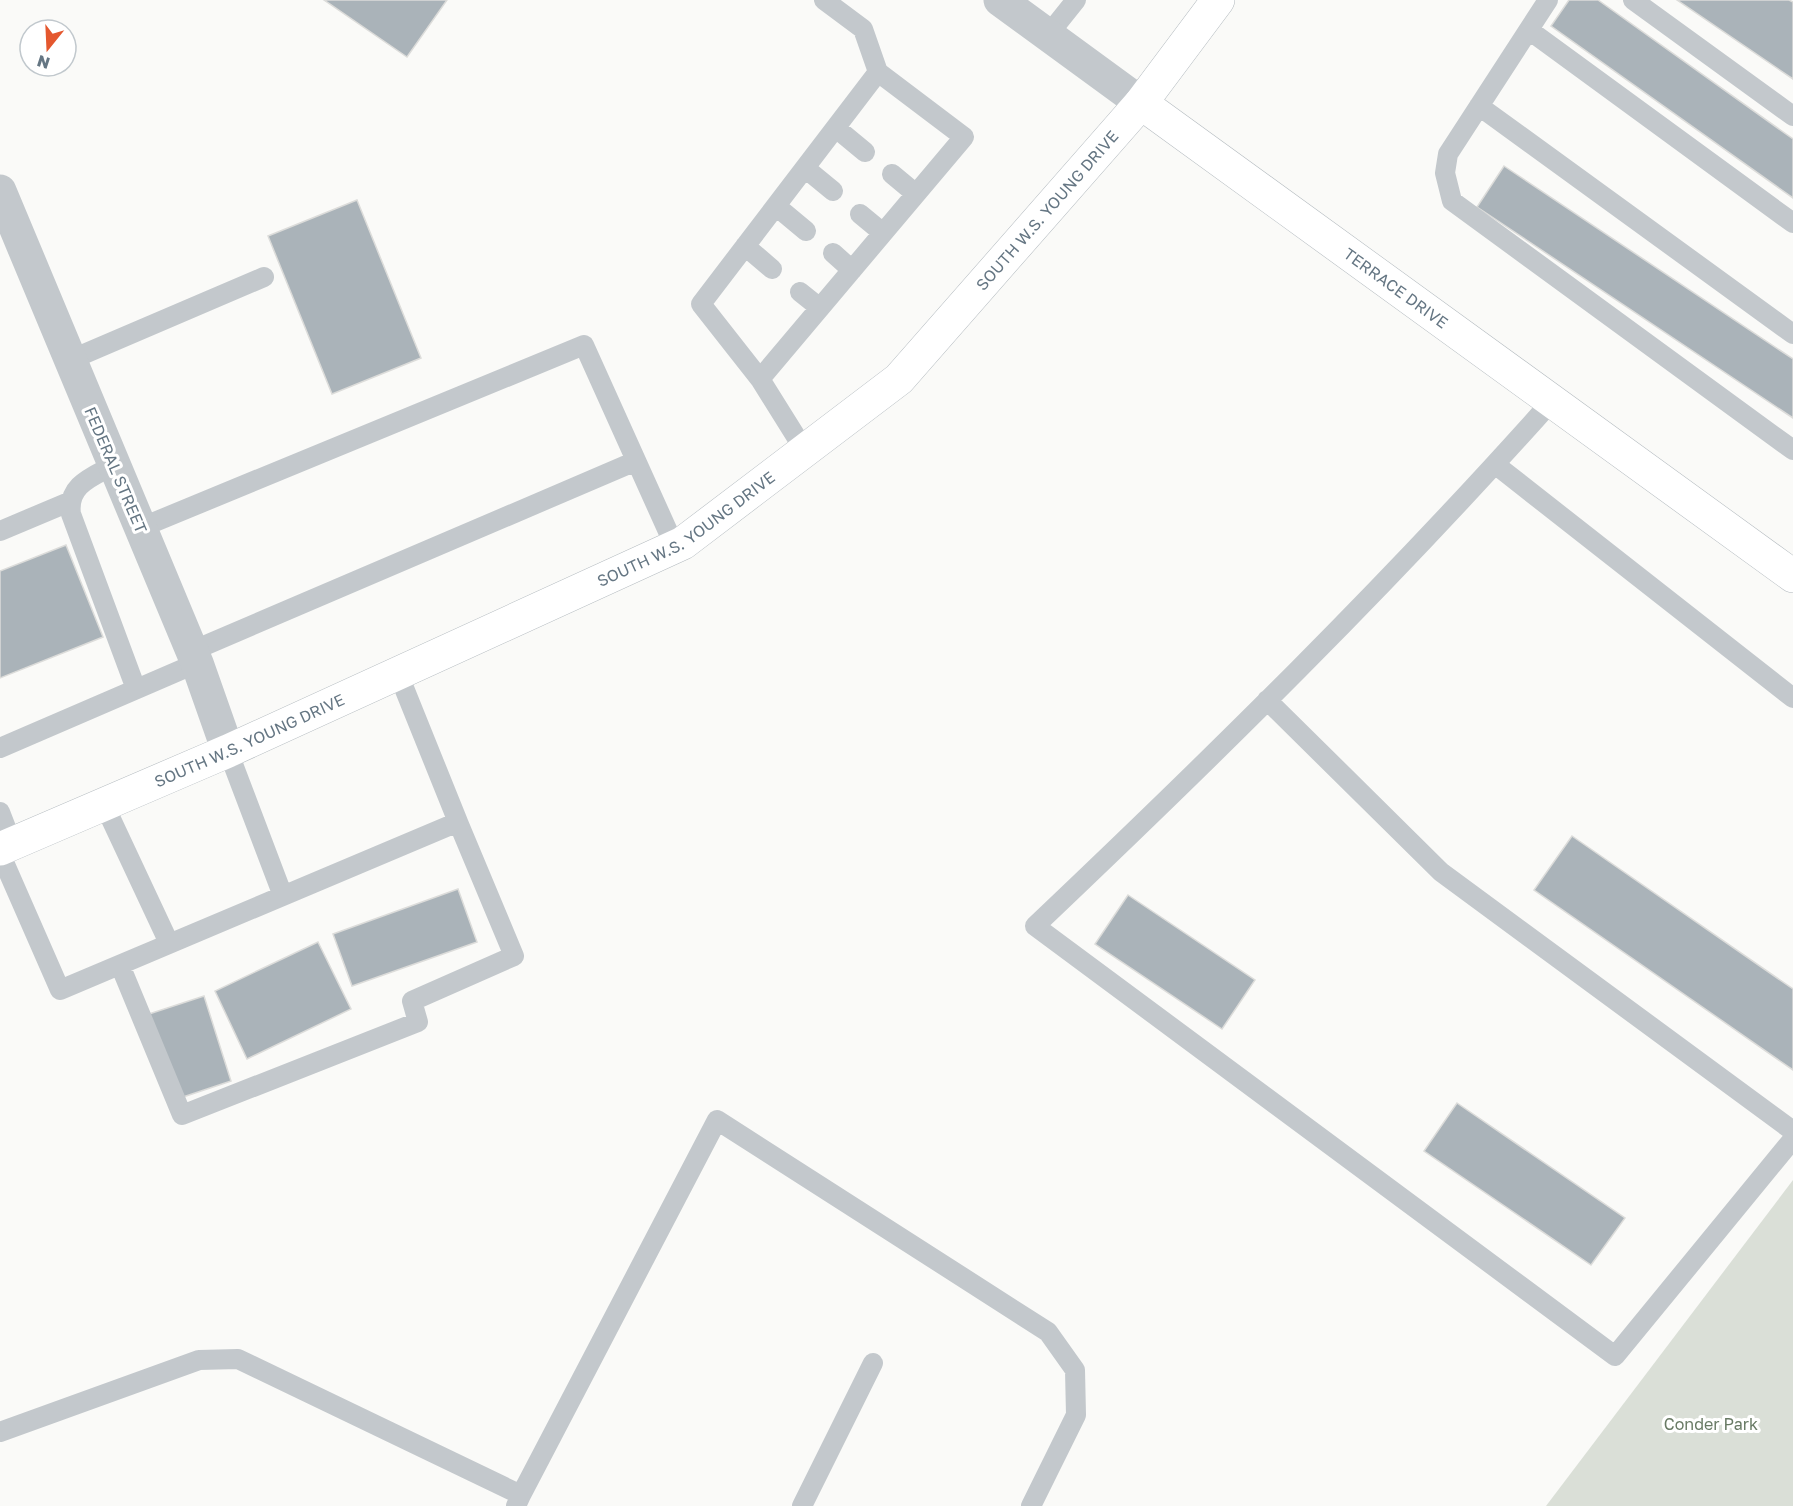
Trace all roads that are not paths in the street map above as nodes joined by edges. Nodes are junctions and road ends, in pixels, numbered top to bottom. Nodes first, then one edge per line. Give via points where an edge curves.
1 (824, 0) edge
2 (1000, 0) edge
3 (1076, 0) edge
4 (1218, 0) edge
5 (1548, 0) edge
6 (1633, 0) edge
7 (1529, 30) junction
8 (1048, 35) junction
9 (878, 72) junction
10 (1141, 103) junction
11 (1479, 105) junction
12 (1793, 116) edge
13 (836, 128) junction
14 (865, 152) dead end
15 (805, 168) junction
16 (892, 174) dead end
17 (0, 191) edge
18 (833, 191) dead end
19 (916, 194) junction
20 (776, 206) junction
21 (860, 214) dead end
22 (1793, 223) edge
23 (806, 231) dead end
24 (883, 233) junction
25 (745, 246) junction
26 (833, 254) dead end
27 (772, 269) dead end
28 (852, 270) junction
29 (264, 276) dead end
30 (800, 292) dead end
31 (820, 308) junction
32 (1793, 334) edge
33 (70, 360) junction
34 (760, 379) junction
35 (1551, 402) junction
36 (1793, 450) edge
37 (805, 451) junction
38 (636, 461) junction
39 (114, 465) junction
40 (1496, 465) junction
41 (69, 502) junction
42 (140, 528) junction
43 (0, 531) edge
44 (675, 547) junction
45 (1793, 576) edge
46 (194, 657) junction
47 (398, 674) junction
48 (136, 689) junction
49 (1793, 698) edge
50 (1267, 700) junction
51 (0, 748) edge
52 (228, 751) junction
53 (103, 802) junction
54 (0, 812) edge
55 (458, 822) junction
56 (4, 848) edge
57 (283, 896) junction
58 (169, 943) junction
59 (120, 965) junction
60 (1793, 1131) edge
61 (1793, 1139) edge
62 (873, 1363) dead end
63 (0, 1432) edge
64 (518, 1500) edge
65 (802, 1506) edge
66 (1031, 1506) edge

1 - 9 lane via 863,29
2 - 8 street, TERRACE DRIVE
3 - 8 lane
4 - 10 main road, SOUTH W.S. YOUNG DRIVE
5 - 7 lane
6 - 12 lane
7 - 11 lane
7 - 22 lane
8 - 10 street, TERRACE DRIVE
9 - 13 lane
9 - 19 lane via 964,137
10 - 35 main road, TERRACE DRIVE
10 - 37 main road, SOUTH W.S. YOUNG DRIVE via 899,380
11 - 32 lane
11 - 36 lane via 1448,154 1445,173 1452,201
13 - 14 lane
13 - 15 lane
15 - 18 lane
15 - 20 lane
16 - 19 lane
17 - 33 street, FEDERAL STREET
19 - 24 lane
20 - 23 lane
20 - 25 lane
21 - 24 lane
24 - 28 lane
25 - 27 lane
25 - 34 lane via 701,304
26 - 28 lane
28 - 31 lane
29 - 33 lane
30 - 31 lane
31 - 34 lane
33 - 39 street, FEDERAL STREET
34 - 37 lane
35 - 40 lane
35 - 45 main road, TERRACE DRIVE
37 - 44 main road, SOUTH W.S. YOUNG DRIVE
38 - 42 lane via 584,345
38 - 44 lane
38 - 46 lane
39 - 41 lane via 82,482
39 - 42 street, FEDERAL STREET
40 - 49 lane
40 - 50 lane
41 - 43 lane
41 - 48 lane
42 - 46 street, FEDERAL STREET
44 - 47 main road, SOUTH W.S. YOUNG DRIVE
46 - 48 lane
46 - 52 street, FEDERAL STREET
47 - 52 main road, SOUTH W.S. YOUNG DRIVE
47 - 55 lane
48 - 51 lane
50 - 60 lane via 1441,872
50 - 61 lane via 1035,926 1615,1356
52 - 53 main road, SOUTH W.S. YOUNG DRIVE
52 - 57 lane
53 - 56 main road, SOUTH W.S. YOUNG DRIVE
53 - 58 lane
54 - 56 lane
55 - 57 lane
55 - 59 lane via 514,956 412,1001 418,1022 182,1115
56 - 59 lane via 60,990
57 - 58 lane
58 - 59 lane
62 - 65 lane
63 - 64 lane via 199,1360 238,1359
64 - 66 lane via 717,1120 1048,1332 1075,1370 1076,1415

